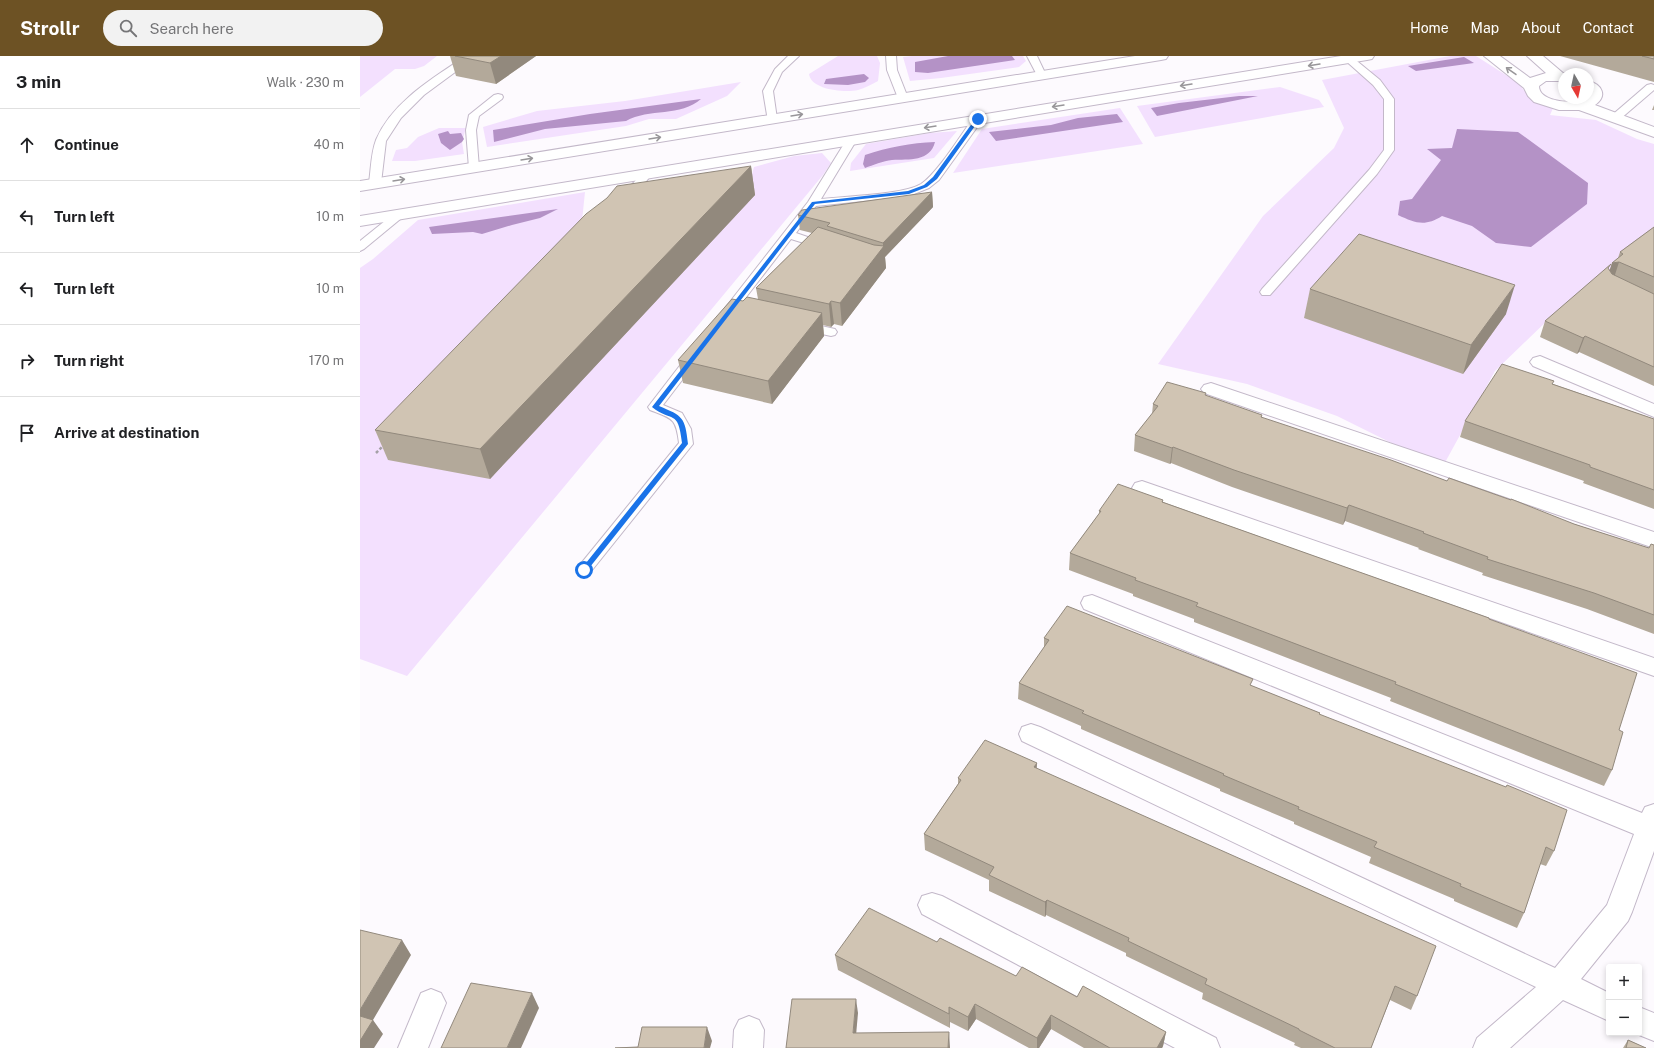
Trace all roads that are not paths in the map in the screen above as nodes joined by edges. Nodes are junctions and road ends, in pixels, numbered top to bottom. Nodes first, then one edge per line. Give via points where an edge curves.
1 (472, 56) edge
2 (794, 56) edge
3 (891, 56) edge
4 (1032, 56) edge
5 (1161, 56) edge
6 (1367, 56) edge
7 (1491, 56) edge
8 (1534, 56) edge
9 (1349, 59) junction
10 (1558, 74) edge
11 (1041, 75) junction
12 (1558, 77) edge
13 (1531, 86) junction
14 (1651, 87) dead end
15 (498, 97) dead end
16 (903, 98) junction
17 (1587, 104) edge
18 (1580, 105) junction
19 (1615, 118) junction
20 (772, 119) junction
21 (973, 125) junction
22 (1654, 132) edge
23 (849, 145) junction
24 (474, 168) junction
25 (648, 172) junction
26 (375, 183) junction
27 (360, 186) edge
28 (813, 203) junction
29 (621, 206) edge
30 (400, 214) junction
31 (360, 221) edge
32 (789, 234) junction
33 (360, 247) edge
34 (834, 249) edge
35 (1266, 292) dead end
36 (730, 310) junction
37 (746, 314) edge
38 (721, 322) edge
39 (792, 323) edge
40 (830, 332) dead end
41 (702, 346) edge
42 (1540, 362) dead end
43 (1211, 389) dead end
44 (1654, 411) edge
45 (1142, 488) dead end
46 (1654, 540) edge
47 (584, 570) dead end
48 (1092, 603) dead end
49 (1654, 667) edge
50 (1031, 734) dead end
51 (1653, 824) edge
52 (932, 905) dead end
53 (1559, 985) junction
54 (431, 1003) dead end
55 (1606, 1006) edge
56 (1642, 1022) edge
57 (1654, 1027) edge
58 (413, 1048) edge
59 (1205, 1048) edge
60 (1488, 1048) edge

1 - 26 lane via 421,93 393,121 382,139
2 - 20 lane via 778,70 768,91
3 - 16 lane via 892,70
4 - 11 lane
5 - 11 street
6 - 9 street
13 -> 7 street
8 - 10 street
9 -> 21 street
9 - 35 lane via 1379,86 1389,99 1389,150 1373,172
11 - 16 street
12 - 13 street via 1538,79
13 - 18 street via 1534,94 1546,101
14 - 19 lane
15 - 24 lane via 474,116 471,130
20 -> 16 street
17 - 18 street
18 - 19 street
19 - 22 street
24 -> 20 street
21 -> 23 street
21 - 28 lane via 935,178 925,186 909,193
23 - 25 street
23 - 28 lane
26 -> 24 street
25 - 29 lane
25 - 30 street
26 - 27 street
28 - 32 lane
30 - 31 street
30 - 33 lane
32 - 34 lane
32 - 36 lane
36 - 37 lane
36 - 38 lane
39 - 40 lane
41 - 47 lane via 655,407 677,416 684,429 686,444
42 - 44 street
43 - 46 street
45 - 49 street
48 - 51 street
50 - 53 street
51 - 53 street via 1618,912
52 - 59 street
53 - 55 street
53 - 60 street
54 - 58 street
56 - 57 street

